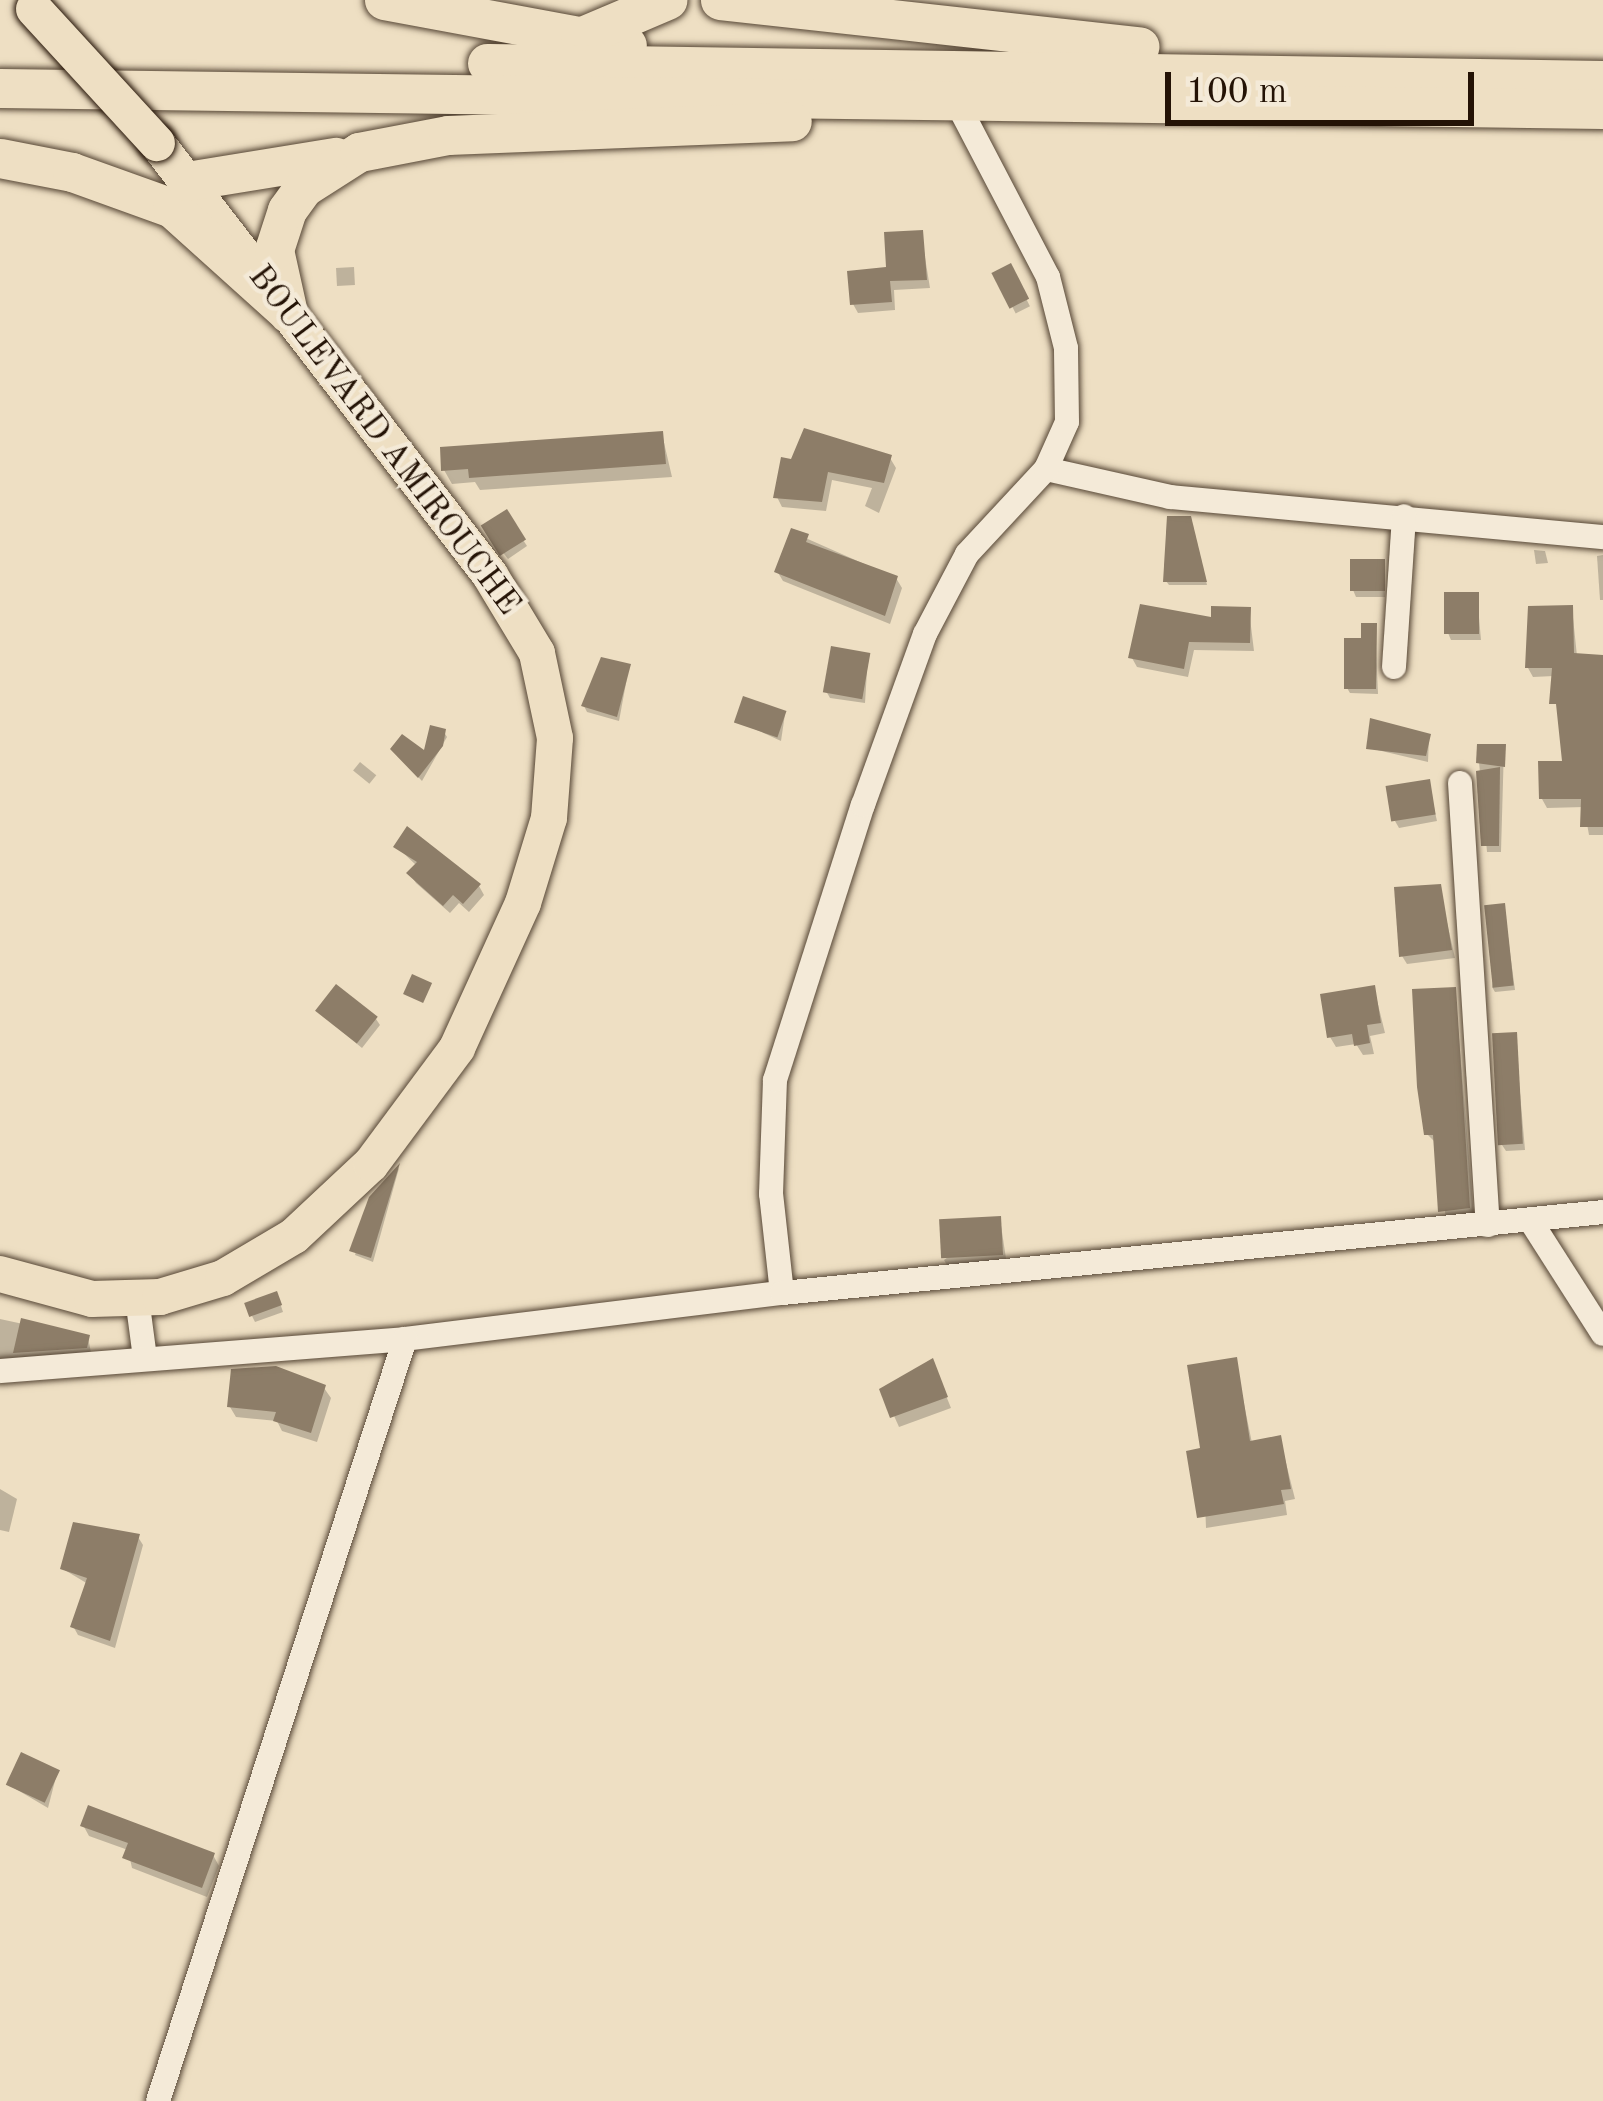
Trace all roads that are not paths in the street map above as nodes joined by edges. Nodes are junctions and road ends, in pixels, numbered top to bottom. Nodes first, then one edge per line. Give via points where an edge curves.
1 (384, 0) edge
2 (490, 0) edge
3 (668, 0) edge
4 (720, 0) edge
5 (37, 4) edge
6 (430, 10) junction
7 (580, 37) junction
8 (0, 64) edge
9 (703, 64) junction
10 (1479, 77) junction
11 (1603, 80) edge
12 (0, 88) edge
13 (949, 100) junction
14 (1603, 109) edge
15 (157, 143) junction
16 (359, 152) junction
17 (0, 158) edge
18 (72, 172) junction
19 (187, 181) junction
20 (296, 322) junction
21 (1046, 469) junction
22 (1404, 516) junction
23 (1603, 537) edge
24 (1394, 668) dead end
25 (1460, 783) dead end
26 (1603, 1212) edge
27 (1530, 1220) junction
28 (1488, 1225) junction
29 (0, 1274) edge
30 (782, 1293) junction
31 (137, 1298) junction
32 (1603, 1334) edge
33 (404, 1339) junction
34 (145, 1358) junction
35 (0, 1371) edge
36 (158, 2101) edge

1 - 6 highway
2 - 6 highway
3 - 7 highway
4 - 10 highway
5 - 15 main road, BOULEVARD AMIROUCHE, bridge
6 - 7 highway
7 - 9 highway
8 - 9 highway
9 - 10 highway
10 - 11 highway
12 - 13 highway
13 - 14 highway
13 - 16 highway via 820,120 448,135
13 - 21 street via 1048,278 1066,348 1066,422
15 - 18 highway via 132,171
15 - 19 main road, BOULEVARD AMIROUCHE
16 - 19 highway
16 - 20 highway via 304,187 287,210 274,250
17 - 18 highway
18 - 20 highway via 172,208
19 - 20 main road, BOULEVARD AMIROUCHE
20 - 31 main road, BOULEVARD AMIROUCHE via 490,575 537,653 555,738 549,818 523,903 457,1048 371,1164 294,1236 223,1278
21 - 22 street via 1170,497
21 - 30 street via 967,554 925,634 799,1003 775,1080 771,1194
22 - 23 street
22 - 24 street
25 - 28 street
26 - 27 street
27 - 28 street
27 - 32 street
28 - 30 street
29 - 31 main road, BOULEVARD AMIROUCHE via 92,1299
30 - 33 street
31 - 34 street
33 - 34 street
33 - 36 street
34 - 35 street

